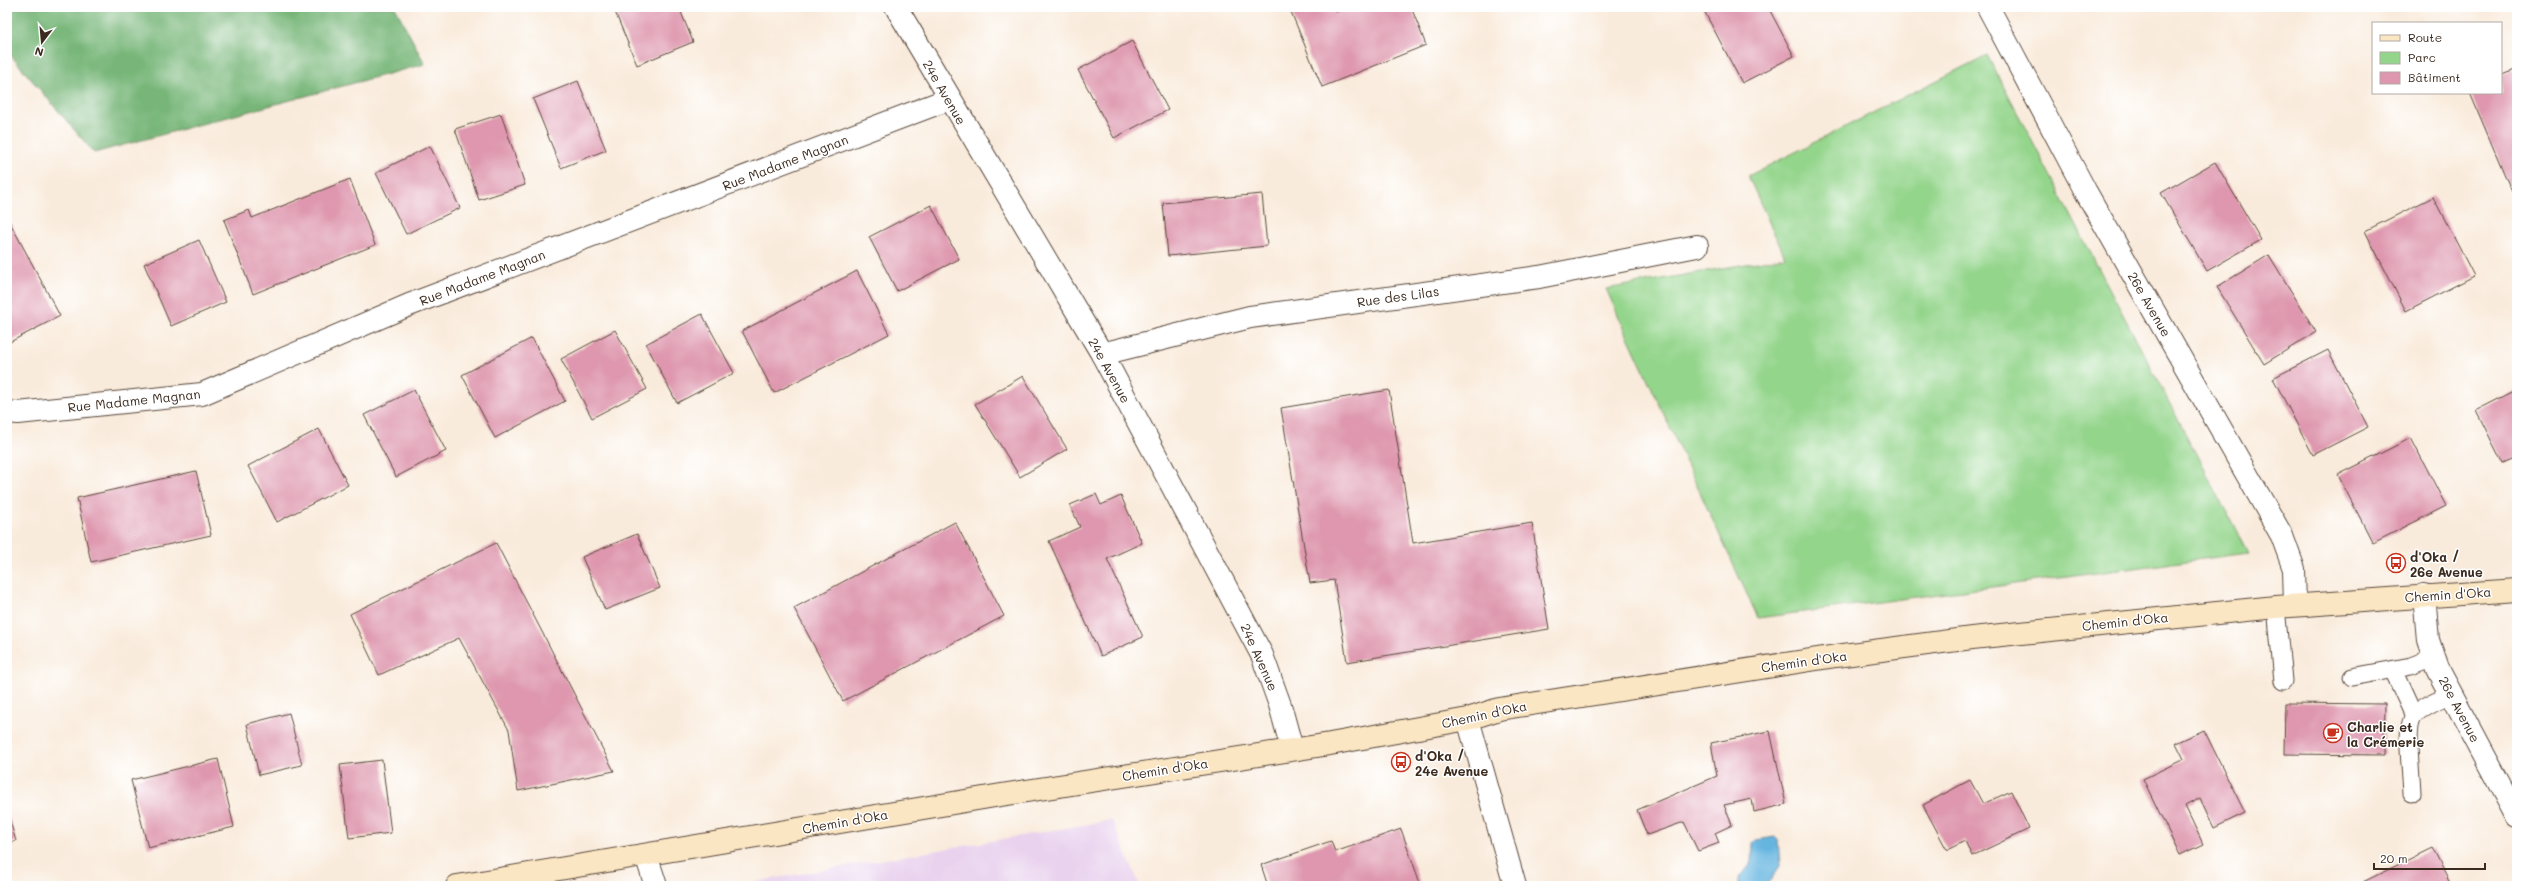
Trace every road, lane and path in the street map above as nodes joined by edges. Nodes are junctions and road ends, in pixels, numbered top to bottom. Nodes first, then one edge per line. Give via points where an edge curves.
1 (896, 7) edge
2 (1988, 7) edge
3 (949, 99) junction
4 (1697, 246) dead end
5 (1102, 354) junction
6 (7, 412) edge
7 (2517, 590) edge
8 (2424, 595) junction
9 (2286, 606) junction
10 (2434, 657) junction
11 (2394, 670) junction
12 (2352, 677) dead end
13 (2283, 681) dead end
14 (2451, 694) junction
15 (2414, 716) junction
16 (1468, 719) junction
17 (1292, 750) junction
18 (2412, 794) dead end
19 (2517, 817) edge
20 (646, 855) junction
21 (458, 886) edge
22 (656, 886) edge
23 (1515, 886) edge

1 - 3 street, 24e Avenue
2 - 9 street, 26e Avenue via 2086,192 2282,536 2294,569
3 - 5 street, 24e Avenue
3 - 6 street, Rue Madame Magnan via 409,306 202,394 18,413
4 - 5 street, Rue des Lilas via 1539,277 1250,317
5 - 17 street, 24e Avenue via 1262,655 1280,705
7 - 8 main road, Chemin d'Oka
8 - 9 main road, Chemin d'Oka
8 - 10 street, 26e Avenue via 2425,626
9 - 13 lane
9 - 16 main road, Chemin d'Oka via 2107,623 1836,656 1499,709
10 - 11 lane
10 - 14 street, 26e Avenue
11 - 12 lane
11 - 15 lane
14 - 15 lane
14 - 19 street, 26e Avenue
15 - 18 lane via 2410,727
16 - 17 main road, Chemin d'Oka
16 - 23 street
17 - 20 main road, Chemin d'Oka via 1001,795
20 - 21 main road, Chemin d'Oka
20 - 22 street

